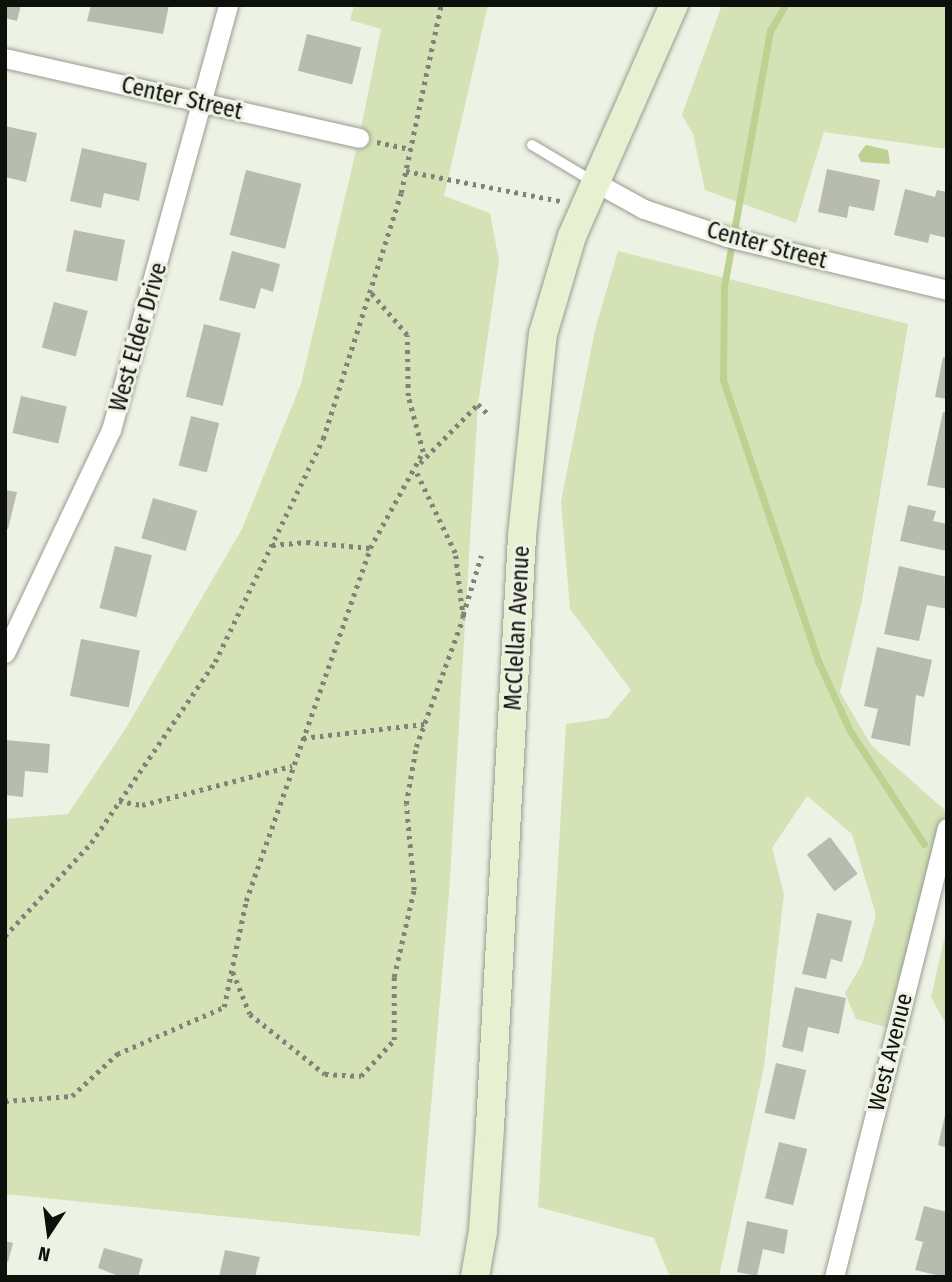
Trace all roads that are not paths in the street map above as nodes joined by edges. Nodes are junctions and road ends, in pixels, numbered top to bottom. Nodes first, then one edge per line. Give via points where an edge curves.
1 (228, 5) edge
2 (674, 5) edge
3 (5, 58) edge
4 (202, 103) junction
5 (359, 138) road end
6 (532, 145) dead end
7 (595, 182) junction
8 (947, 290) edge
9 (5, 653) edge
10 (947, 828) edge
11 (475, 1277) edge
12 (834, 1277) edge

1 - 4 street, West Elder Drive
2 - 7 main road, McClellan Avenue
3 - 4 street, Center Street
4 - 5 street, Center Street
4 - 9 street, West Elder Drive via 111,430
6 - 7 lane
7 - 8 street, Center Street via 644,209 727,237
7 - 11 main road, McClellan Avenue via 572,236 542,334 522,536 491,1127
10 - 12 street, West Avenue

